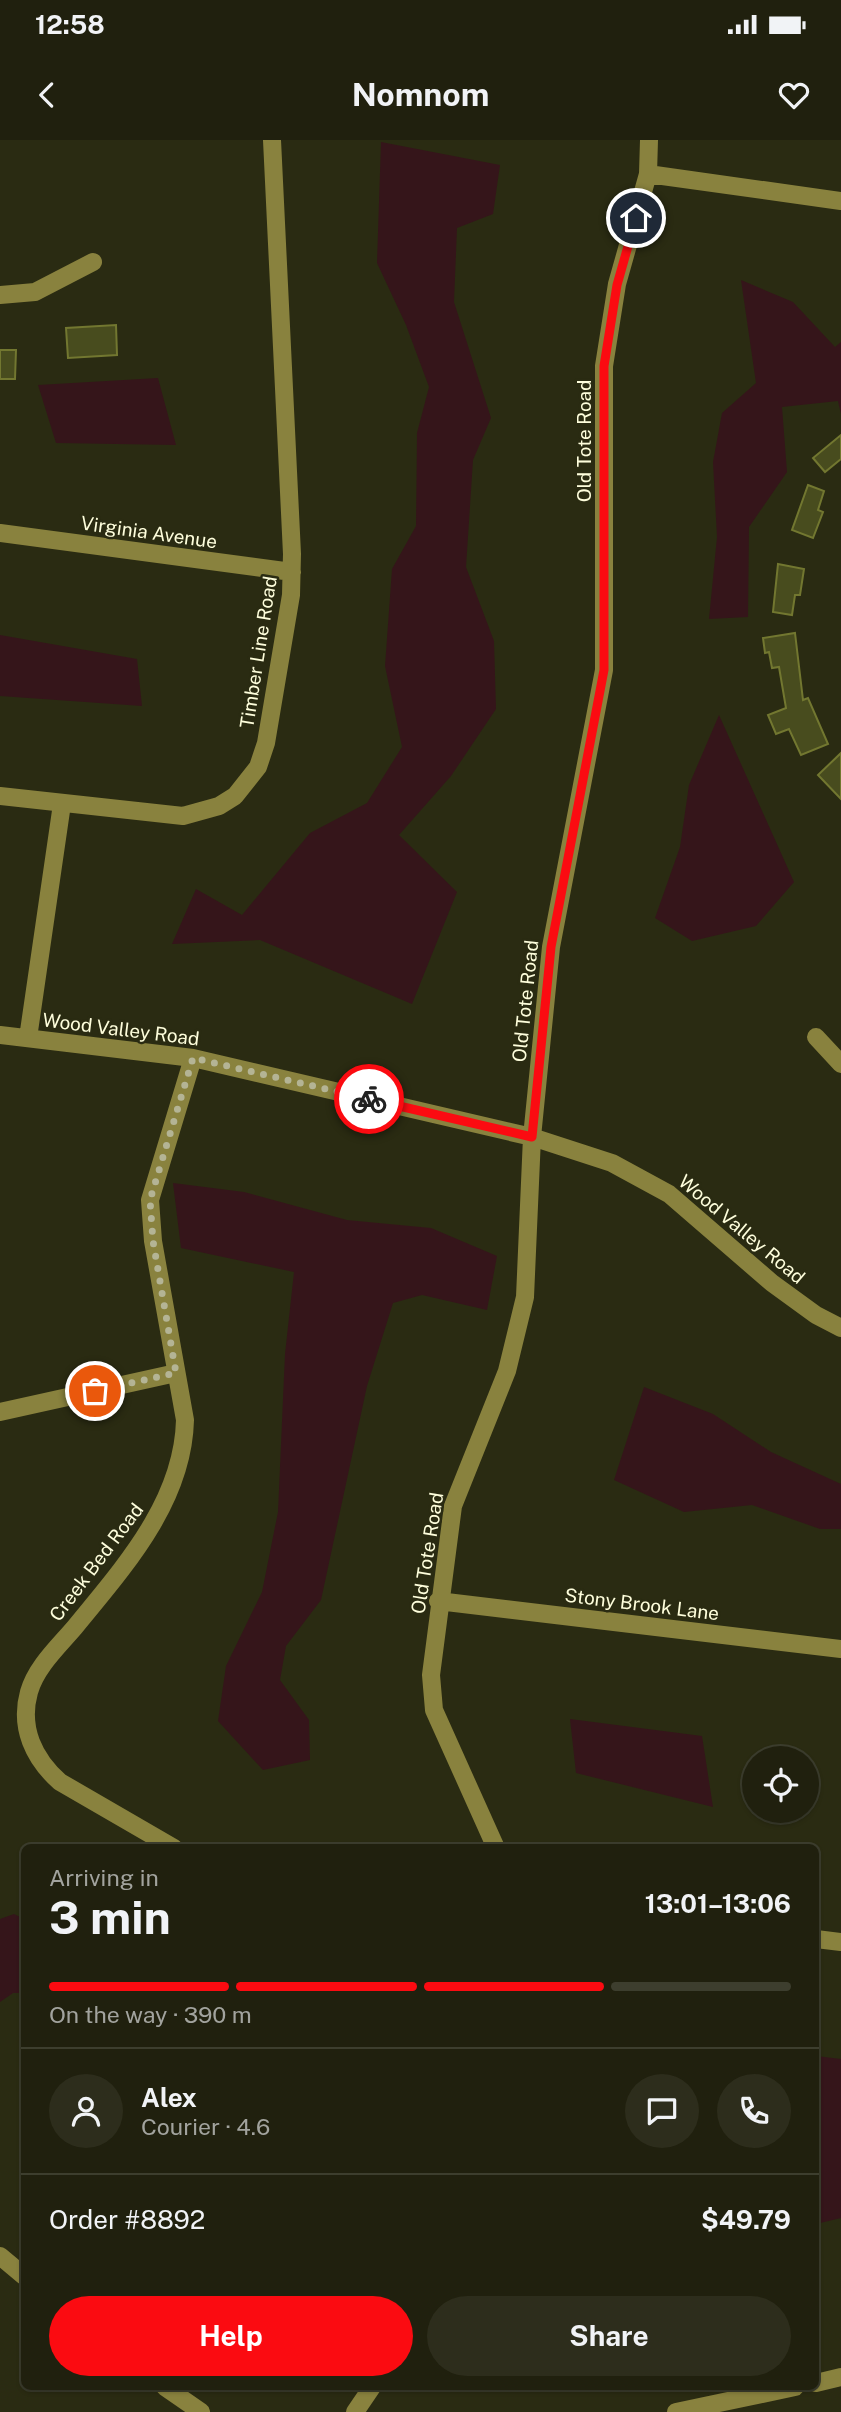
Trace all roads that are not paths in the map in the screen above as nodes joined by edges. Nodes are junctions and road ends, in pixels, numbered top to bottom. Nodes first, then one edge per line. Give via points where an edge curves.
1 (272, 140) edge
2 (649, 140) edge
3 (648, 174) junction
4 (841, 201) edge
5 (93, 262) dead end
6 (0, 295) edge
7 (0, 533) edge
8 (292, 572) junction
9 (0, 796) edge
10 (62, 804) junction
11 (0, 1035) edge
12 (816, 1037) dead end
13 (28, 1038) junction
14 (193, 1058) junction
15 (841, 1064) edge
16 (532, 1137) junction
17 (841, 1328) edge
18 (176, 1373) junction
19 (0, 1412) edge
20 (438, 1601) junction
21 (841, 1649) edge
22 (167, 1844) edge
23 (494, 1844) edge
24 (819, 1940) edge
25 (841, 1942) edge
26 (0, 2256) edge
27 (21, 2274) edge
28 (841, 2377) edge
29 (819, 2382) edge
30 (169, 2390) edge
31 (370, 2390) edge
32 (781, 2390) edge
33 (201, 2412) edge
34 (355, 2412) edge
35 (676, 2412) edge

1 - 8 street, Timber Line Road
2 - 3 street, Old Tote Road
3 - 4 street
3 - 16 street, Old Tote Road via 617,285 606,352 604,670 551,947
5 - 6 street via 35,292
7 - 8 street, Virginia Avenue
8 - 10 street, Timber Line Road via 266,743 258,767 241,789 219,806 183,816
9 - 10 street, Timber Line Road
10 - 13 street
11 - 13 street, Wood Valley Road
12 - 15 street
13 - 14 street, Wood Valley Road
14 - 16 street, Wood Valley Road
14 - 18 street, Creek Bed Road via 150,1200
16 - 17 street, Wood Valley Road via 612,1163 669,1194 772,1283
16 - 20 street, Old Tote Road via 525,1297 507,1371 453,1506
18 - 19 street
18 - 22 street, Creek Bed Road via 185,1420 184,1450 163,1507 110,1584 36,1675 26,1708 30,1742 48,1771
20 - 21 street, Stony Brook Lane
20 - 23 street, Old Tote Road via 431,1675 434,1710
24 - 25 street
26 - 27 street
28 - 29 street
30 - 33 street
31 - 34 street
32 - 35 street

